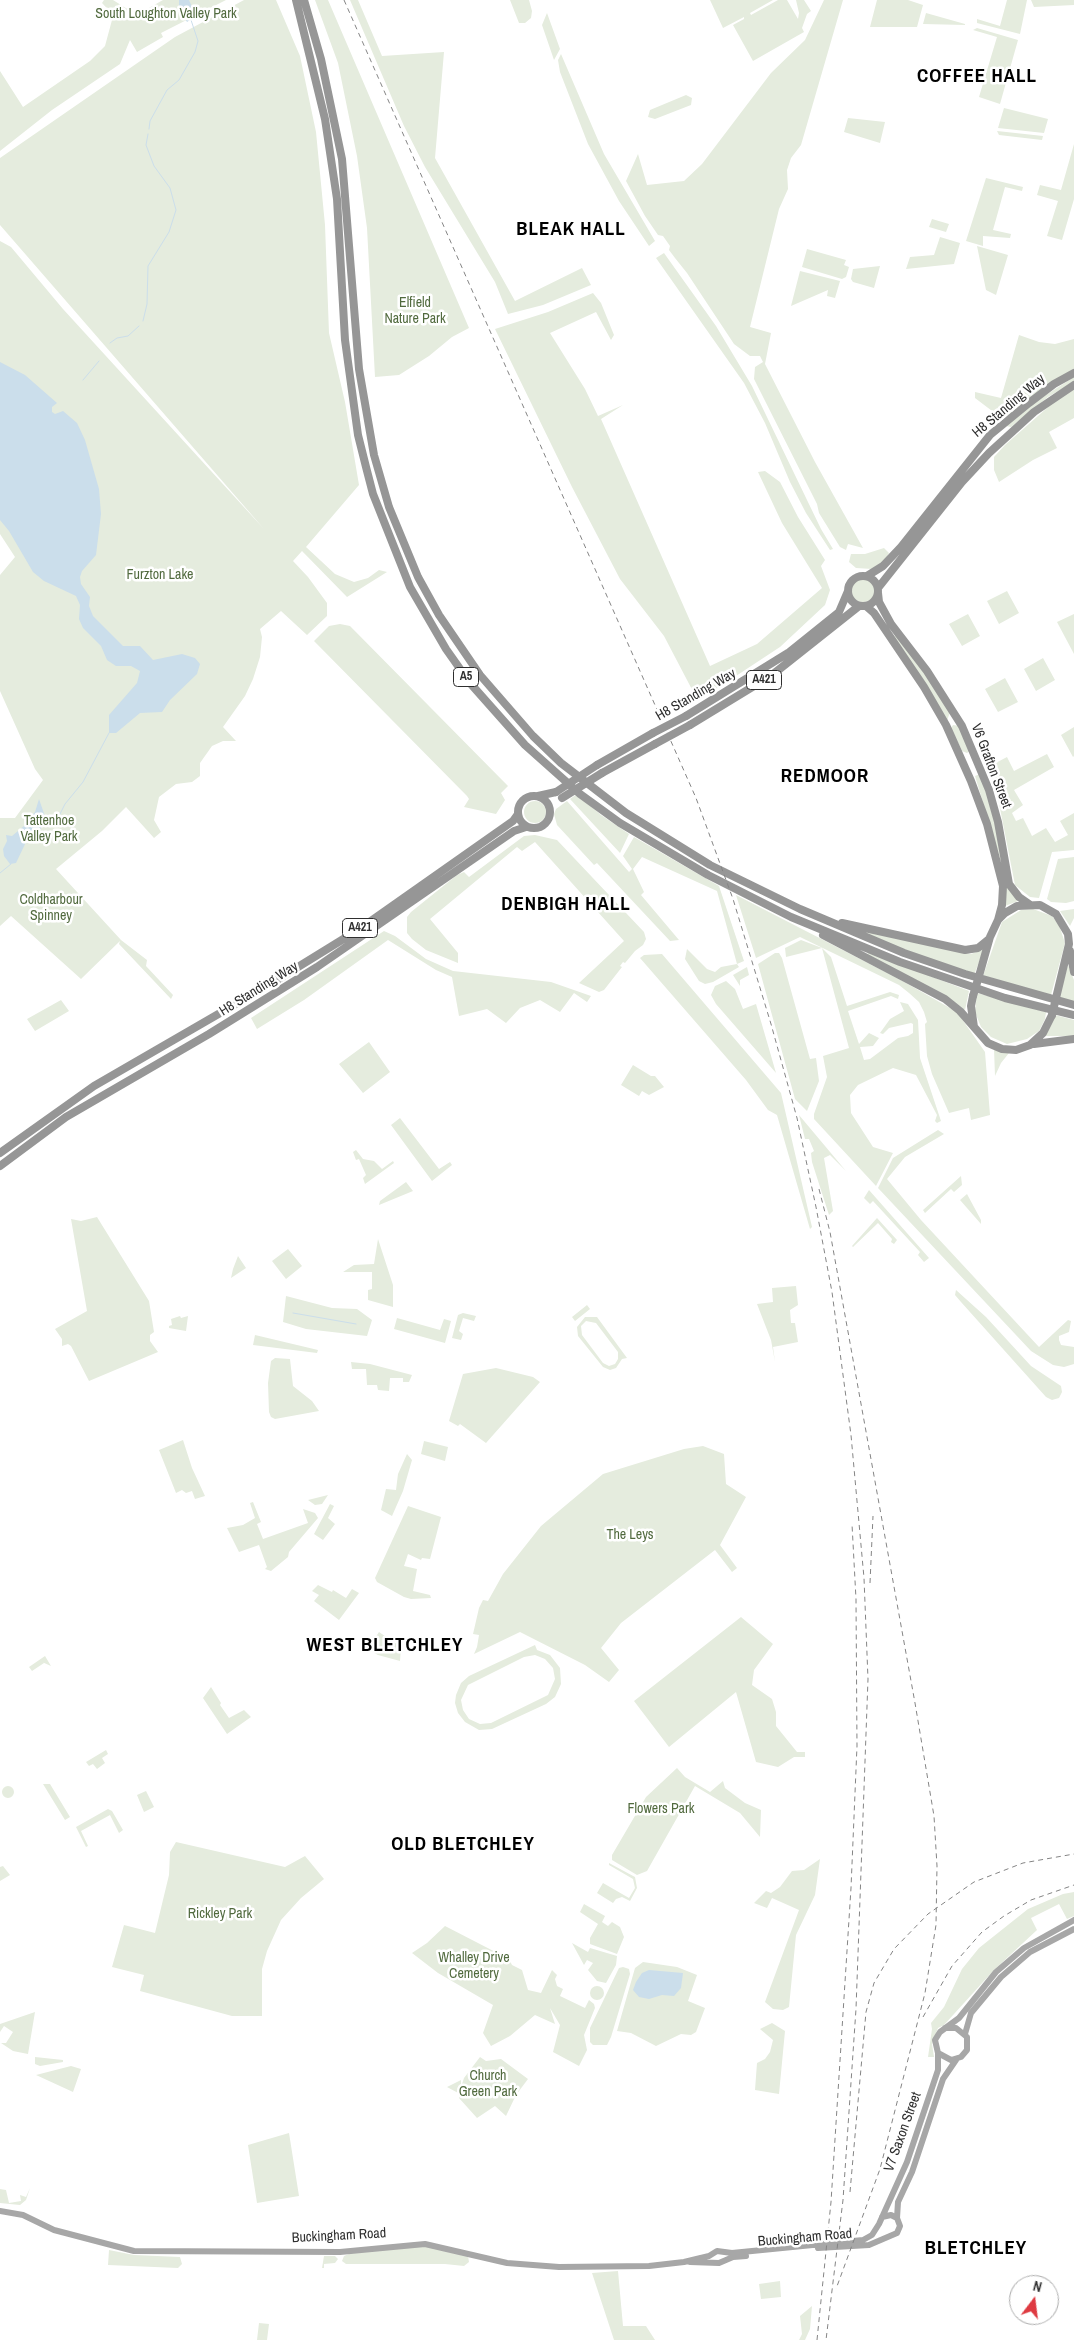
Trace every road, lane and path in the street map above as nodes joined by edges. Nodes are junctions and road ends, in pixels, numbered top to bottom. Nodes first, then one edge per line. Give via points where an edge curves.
1 (296, 0) edge
2 (304, 0) edge
3 (1074, 373) edge
4 (1074, 385) edge
5 (1020, 424) junction
6 (1004, 430) dead end
7 (976, 460) dead end
8 (964, 467) junction
9 (904, 550) junction
10 (893, 561) junction
11 (867, 576) junction
12 (878, 590) junction
13 (848, 592) junction
14 (863, 606) junction
15 (841, 614) junction
16 (829, 624) junction
17 (888, 626) junction
18 (894, 634) junction
19 (559, 795) junction
20 (538, 796) junction
21 (550, 812) junction
22 (518, 814) junction
23 (526, 826) junction
24 (1029, 904) junction
25 (800, 910) junction
26 (791, 916) junction
27 (998, 920) junction
28 (990, 937) junction
29 (1069, 944) junction
30 (1074, 972) edge
31 (1074, 1005) edge
32 (1074, 1015) edge
33 (974, 1027) junction
34 (1074, 1039) edge
35 (1030, 1045) junction
36 (0, 1153) edge
37 (0, 1166) edge
38 (1074, 1920) edge
39 (1074, 1929) edge
40 (945, 2028) junction
41 (966, 2034) junction
42 (938, 2052) junction
43 (956, 2060) junction
44 (0, 2211) edge
45 (897, 2218) junction
46 (880, 2221) junction
47 (887, 2236) junction
48 (723, 2253) junction
49 (713, 2254) junction
50 (724, 2260) junction
51 (684, 2262) junction
52 (716, 2262) junction

1 - 26 highway, A5 via 325,119 336,190 345,340 358,435 373,494 410,587 470,683 525,745 580,794 656,846
2 - 25 highway, A5 via 321,59 342,158 359,369 374,455 401,539 439,614 480,675 511,712 592,788 710,865
3 - 8 highway, H8 Standing Way / A421 via 1029,402 990,435
4 - 5 highway, H8 Standing Way / A421
5 - 6 highway
5 - 9 highway, H8 Standing Way / A421 via 962,482
7 - 8 highway
8 - 9 highway, H8 Standing Way / A421
9 - 10 highway, H8 Standing Way / A421
10 - 11 highway, H8 Standing Way / A421
10 - 12 highway, H8 Standing Way / A421
11 - 12 highway
11 - 13 highway, A421 via 855,578
12 - 14 highway, A421 via 874,601
12 - 17 highway, V6 Grafton Street
13 - 14 highway via 851,600
13 - 15 highway, H8 Standing Way / A421
14 - 15 highway, H8 Standing Way / A421
14 - 17 highway, V6 Grafton Street
15 - 16 highway, H8 Standing Way / A421
16 - 19 highway, H8 Standing Way / A421, bridge via 765,669 598,765
16 - 19 highway, H8 Standing Way / A421, bridge via 772,675 690,725
17 - 18 highway, V6 Grafton Street
18 - 24 highway, V6 Grafton Street via 939,687 962,726 983,774 998,822 1009,884
18 - 27 highway, V6 Grafton Street via 946,725 987,824 1003,886
19 - 20 highway, H8 Standing Way / A421
19 - 21 highway, H8 Standing Way / A421
20 - 21 highway via 546,802
20 - 22 highway via 525,799 519,805
21 - 23 highway via 543,826
22 - 23 highway
22 - 36 highway, H8 Standing Way / A421 via 373,920 94,1086
23 - 37 highway, H8 Standing Way / A421 via 250,1009 106,1092
24 - 27 highway via 1012,909
24 - 29 highway via 1048,908 1059,917 1067,929
25 - 28 highway via 850,926 965,950 978,948
25 - 31 highway, A5 via 965,974
26 - 32 highway, A5 via 900,962
26 - 33 highway via 945,999 960,1010
27 - 28 highway
28 - 33 highway, bridge via 972,996
29 - 30 highway
29 - 35 highway, bridge via 1052,1015 1043,1033
33 - 35 highway via 983,1039 997,1048 1016,1050
34 - 35 highway
38 - 40 main road via 1024,1948 996,1972 959,2018
39 - 41 main road via 1030,1952 1002,1977 971,2013
40 - 41 main road via 956,2028
40 - 42 main road via 936,2037
41 - 43 main road via 967,2050
42 - 43 main road via 947,2059
42 - 46 main road, V7 Saxon Street via 938,2070 920,2127
43 - 45 main road, V7 Saxon Street via 942,2079 912,2172 898,2202
44 - 51 main road, Buckingham Road via 23,2215 62,2232 134,2251 340,2252 413,2244 439,2246 488,2260 525,2265 626,2267
45 - 46 main road via 891,2215
45 - 47 main road via 899,2230
46 - 47 main road via 880,2230
46 - 48 main road, Buckingham Road via 872,2235 863,2240
47 - 50 main road, Buckingham Road via 869,2245 804,2249
48 - 49 main road
48 - 50 main road
49 - 51 main road, Buckingham Road
49 - 52 main road
50 - 52 main road
51 - 52 main road, Buckingham Road

